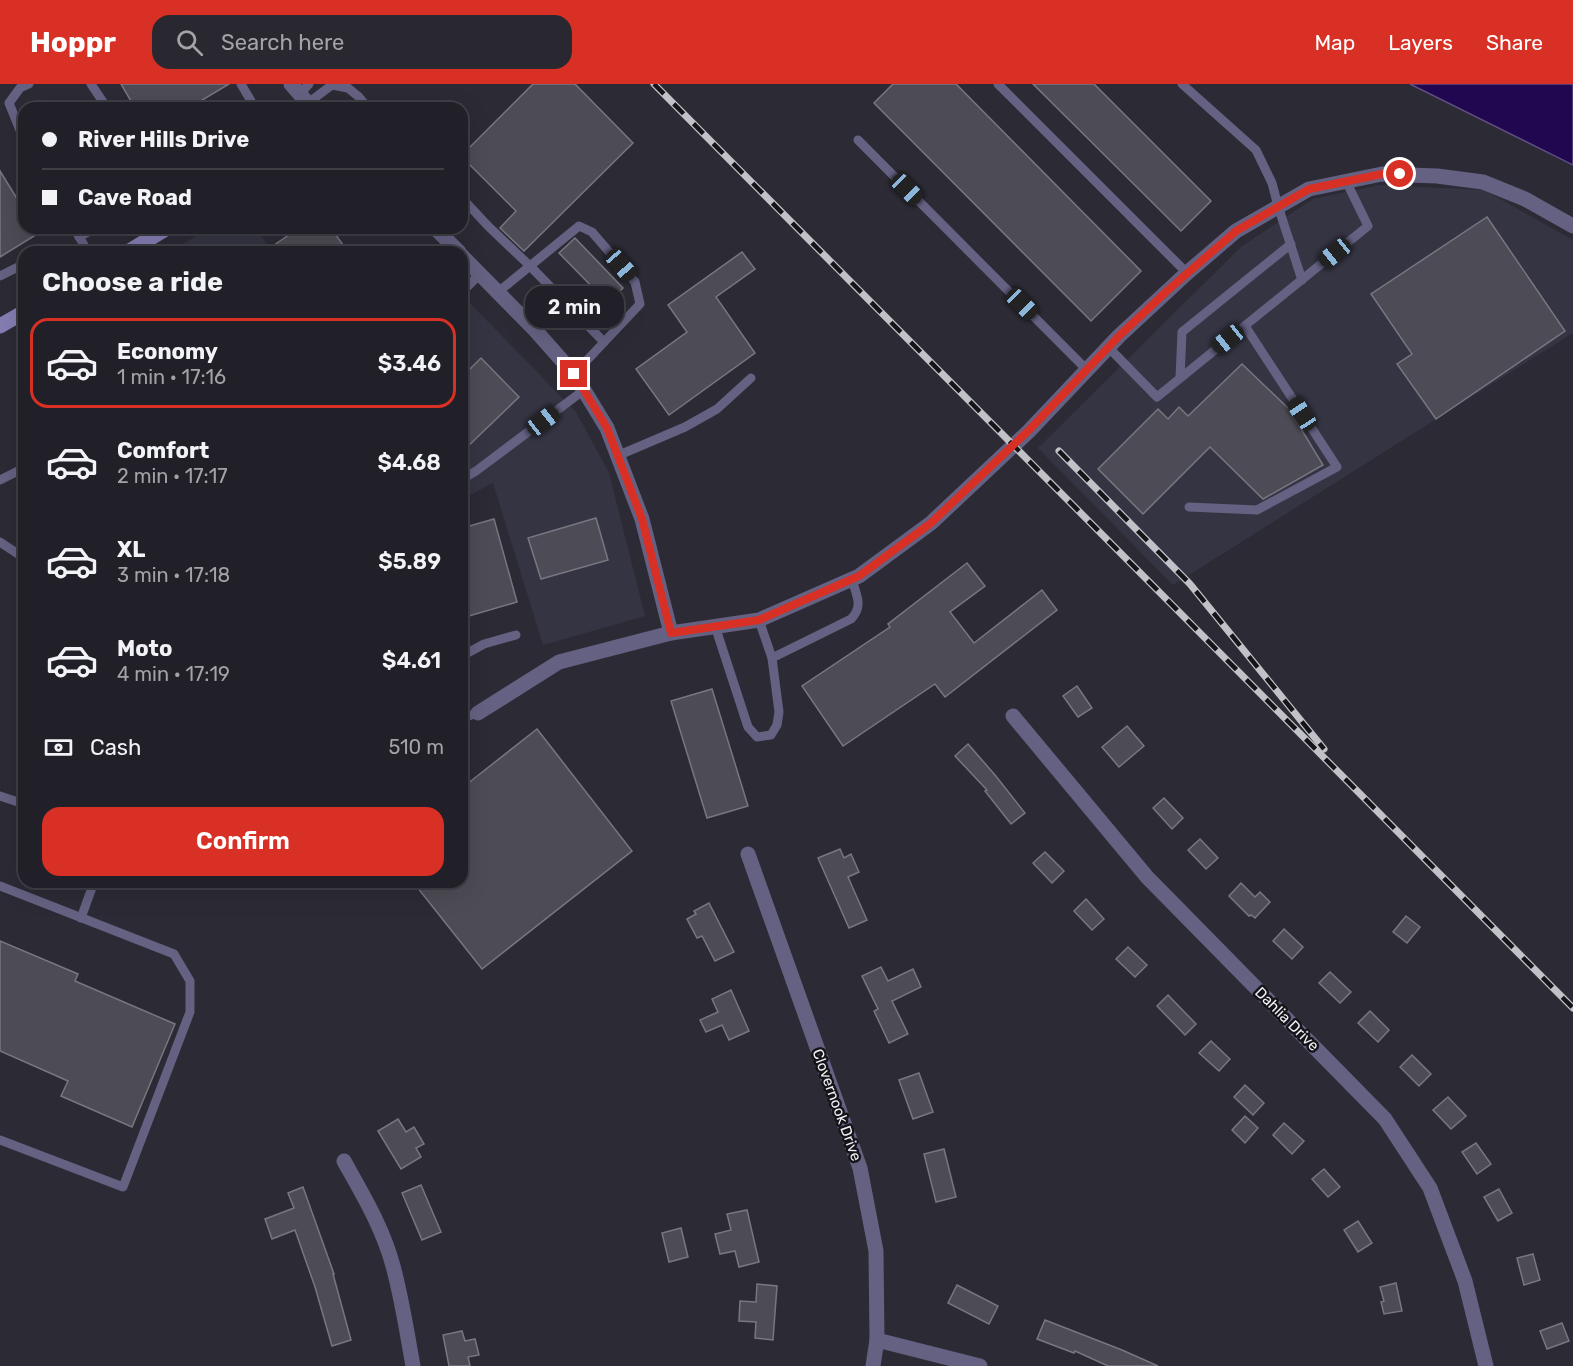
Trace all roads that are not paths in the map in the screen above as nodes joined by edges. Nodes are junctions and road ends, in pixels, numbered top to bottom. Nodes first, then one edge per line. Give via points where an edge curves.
1 (30, 84) edge
2 (91, 84) edge
3 (241, 84) edge
4 (998, 84) edge
5 (1182, 84) edge
6 (304, 94) edge
7 (104, 102) edge
8 (251, 102) edge
9 (362, 102) edge
10 (18, 125) edge
11 (858, 140) dead end
12 (1346, 181) junction
13 (468, 204) edge
14 (1278, 206) junction
15 (1573, 226) edge
16 (77, 234) edge
17 (84, 234) edge
18 (156, 234) edge
19 (441, 234) edge
20 (79, 237) junction
21 (1291, 244) junction
22 (84, 246) edge
23 (138, 246) edge
24 (453, 246) edge
25 (468, 261) edge
26 (530, 266) junction
27 (18, 267) edge
28 (1187, 273) junction
29 (480, 274) junction
30 (0, 276) edge
31 (1302, 280) junction
32 (468, 286) edge
33 (498, 292) junction
34 (18, 315) edge
35 (0, 325) edge
36 (1245, 326) junction
37 (604, 342) junction
38 (1109, 348) junction
39 (1087, 370) junction
40 (574, 374) junction
41 (750, 378) dead end
42 (1180, 378) junction
43 (584, 390) junction
44 (617, 456) junction
45 (18, 471) edge
46 (468, 476) edge
47 (0, 480) edge
48 (1188, 507) dead end
49 (0, 542) edge
50 (18, 554) edge
51 (852, 579) junction
52 (759, 620) junction
53 (715, 626) junction
54 (671, 633) junction
55 (516, 635) dead end
56 (468, 653) edge
57 (772, 658) junction
58 (478, 712) joint
59 (468, 716) edge
60 (1013, 716) dead end
61 (0, 796) edge
62 (18, 802) edge
63 (748, 854) dead end
64 (0, 886) edge
65 (92, 888) edge
66 (81, 918) junction
67 (0, 1140) edge
68 (344, 1161) dead end
69 (878, 1340) junction
70 (413, 1366) edge
71 (873, 1366) edge
72 (980, 1366) edge
73 (1486, 1366) edge

1 - 10 lane via 20,88 9,103
2 - 7 lane
3 - 8 lane
4 - 28 lane
5 - 14 lane via 1256,150
6 - 9 lane via 332,85 348,88
11 - 39 lane
12 - 14 street via 1309,189
12 - 15 street via 1382,174 1483,182 1525,199
12 - 31 lane via 1368,226
13 - 26 lane
14 - 21 lane
14 - 28 street via 1236,231
16 - 20 lane
17 - 20 lane
18 - 23 main road
19 - 24 street
20 - 22 lane
21 - 31 lane
21 - 42 lane via 1182,332
25 - 29 street
26 - 33 lane
26 - 37 lane
26 - 37 lane via 579,226 592,232 635,282 640,304
27 - 30 lane
28 - 38 street
29 - 32 lane
29 - 33 street
31 - 36 lane
33 - 40 street
34 - 35 main road
36 - 42 lane
36 - 48 lane via 1337,467 1257,510
37 - 40 lane
38 - 39 street
38 - 42 lane via 1157,397
39 - 51 street via 931,523
40 - 43 street
41 - 44 lane via 717,409
43 - 44 street via 607,428
43 - 46 lane
44 - 54 street via 642,519
45 - 47 lane
49 - 50 lane
51 - 52 street
51 - 57 lane via 859,606 851,619
52 - 53 street
52 - 57 lane
53 - 54 street
53 - 57 lane via 748,727 757,737 771,735 777,725
54 - 58 street via 559,662
55 - 56 lane
58 - 59 lane
60 - 73 street, Dahlia Drive via 1147,877 1385,1119 1430,1188 1465,1281
61 - 62 lane
63 - 69 street, Clovernook Drive via 860,1168 876,1251
64 - 66 lane
65 - 66 lane
66 - 67 lane via 174,954 190,981 190,1012 123,1187
68 - 70 street via 375,1217 393,1265
69 - 71 street, Clovernook Drive
69 - 72 street

